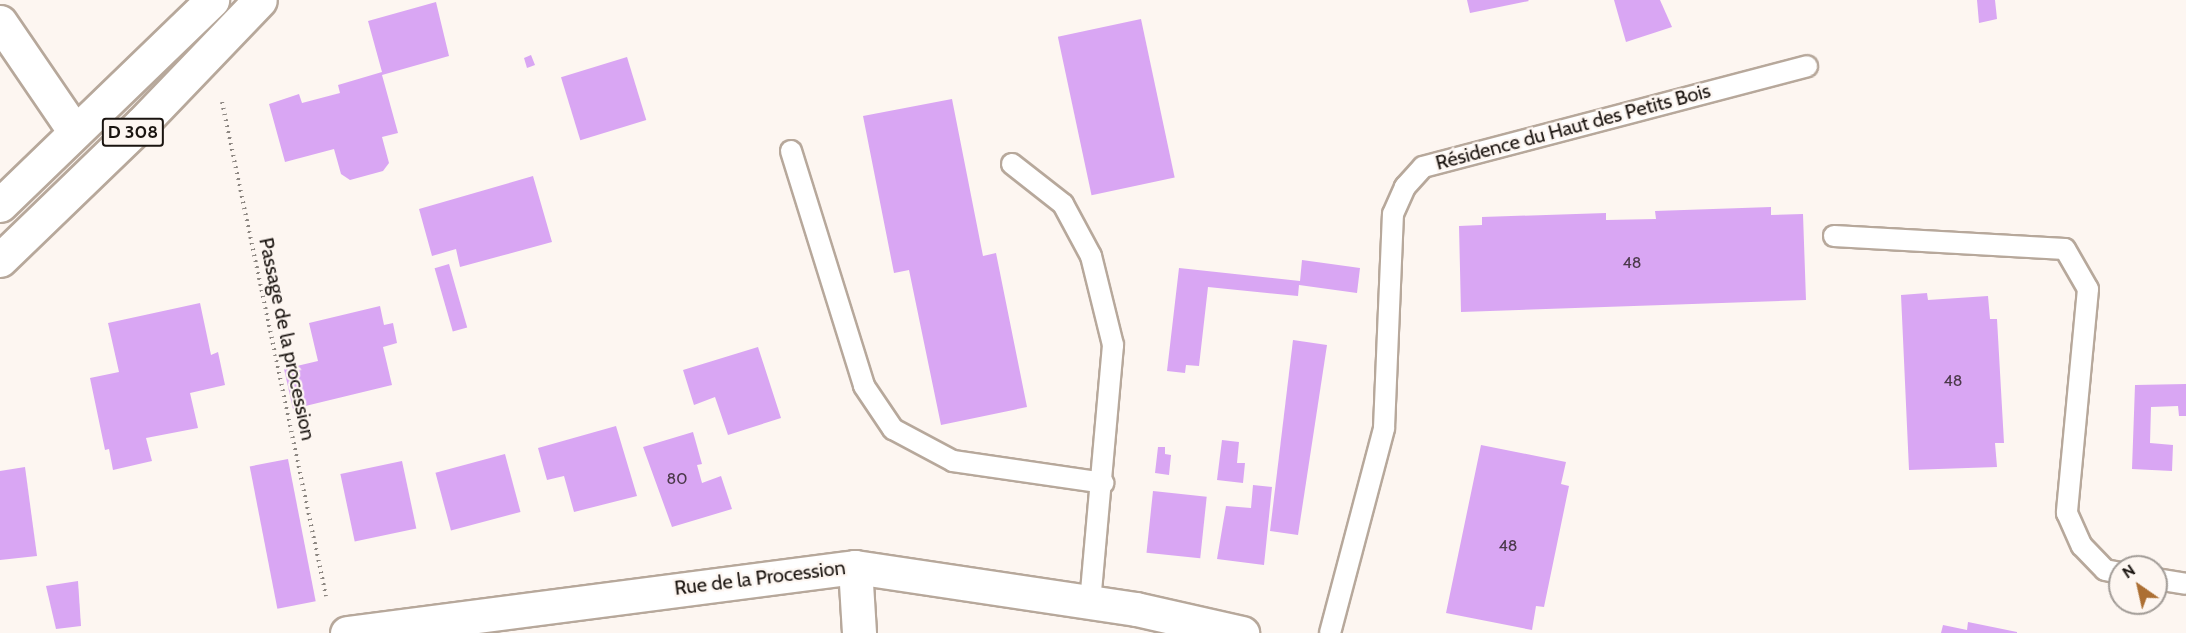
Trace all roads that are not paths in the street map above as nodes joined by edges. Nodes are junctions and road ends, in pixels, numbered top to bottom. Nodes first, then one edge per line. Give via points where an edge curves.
1 (212, 0) edge
2 (260, 0) edge
3 (0, 22) edge
4 (1807, 66) dead end
5 (75, 132) junction
6 (791, 151) dead end
7 (100, 164) junction
8 (1012, 164) dead end
9 (0, 205) edge
10 (1834, 236) dead end
11 (0, 260) edge
12 (1103, 483) junction
13 (855, 567) junction
14 (2108, 571) edge
15 (2168, 581) edge
16 (2186, 584) edge
17 (1090, 602) junction
18 (362, 632) edge
19 (859, 633) edge
20 (1242, 633) edge
21 (1330, 633) edge

1 - 5 street, D 308
2 - 7 street, D 308
3 - 5 street
4 - 21 lane, Résidence du Haut des Petits Bois via 1423,166 1405,186 1393,214 1384,428
5 - 7 street
5 - 9 street, D 308
6 - 12 lane via 864,386 893,429 953,461
7 - 11 street, D 308
8 - 12 lane via 1063,204 1091,256 1113,345
10 - 14 lane via 2065,249 2088,289 2067,513 2082,546
12 - 17 lane
13 - 17 street, Rue de la Procession
13 - 18 street, Rue de la Procession
13 - 19 street
15 - 16 lane
17 - 20 street, Rue de la Procession

